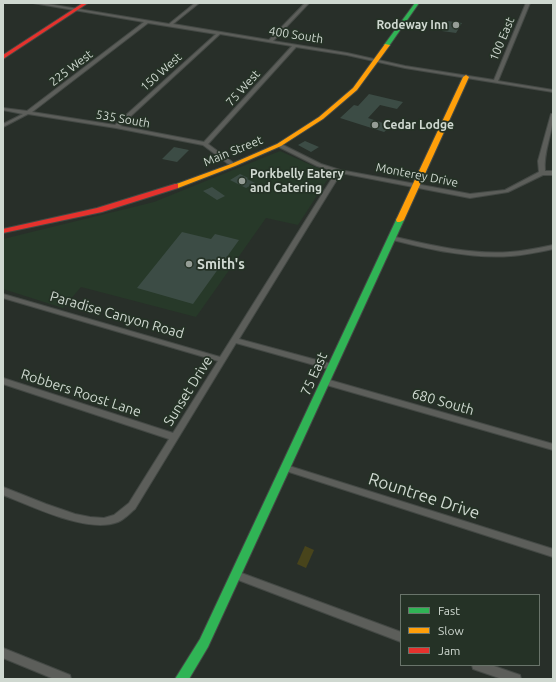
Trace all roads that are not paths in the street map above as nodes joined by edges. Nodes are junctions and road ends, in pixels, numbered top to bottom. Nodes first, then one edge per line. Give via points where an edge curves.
1 (35, 3) edge
2 (86, 3) edge
3 (197, 3) edge
4 (307, 3) edge
5 (417, 3) edge
6 (528, 3) edge
7 (75, 10) junction
8 (148, 21) junction
9 (170, 25) junction
10 (219, 33) junction
11 (270, 41) junction
12 (295, 45) junction
13 (3, 57) edge
14 (378, 60) junction
15 (466, 77) junction
16 (495, 82) junction
17 (553, 91) edge
18 (3, 109) edge
19 (26, 114) junction
20 (553, 115) edge
21 (3, 126) edge
22 (116, 127) junction
23 (205, 144) junction
24 (279, 145) junction
25 (233, 165) junction
26 (339, 171) junction
27 (542, 173) junction
28 (553, 173) edge
29 (415, 186) junction
30 (3, 231) edge
31 (391, 238) junction
32 (553, 247) edge
33 (3, 296) edge
34 (235, 340) junction
35 (223, 360) junction
36 (332, 367) junction
37 (3, 381) edge
38 (326, 382) junction
39 (174, 437) junction
40 (553, 448) edge
41 (286, 468) junction
42 (3, 491) edge
43 (553, 553) edge
44 (236, 575) junction
45 (400, 637) edge
46 (3, 653) edge
47 (480, 666) edge
48 (66, 679) edge
49 (182, 679) edge
50 (516, 679) edge

1 - 7 street, 400 South
2 - 7 street
3 - 9 street
4 - 11 street
5 - 14 street, Main Street
6 - 16 street, 100 East
7 - 8 street, 400 South
7 - 13 street
8 - 9 street, 400 South
8 - 19 street, 225 West
9 - 10 street, 400 South
10 - 11 street, 400 South
10 - 22 street, 150 West
11 - 12 street, 400 South
12 - 14 street, 400 South
12 - 23 street, 75 West
14 - 15 street, 400 South
14 - 24 street, Main Street via 356,89 321,118
15 - 16 street, 400 South
15 - 29 street, 75 East
16 - 17 street, 400 South
18 - 19 street, 535 South
19 - 21 street, 225 West
19 - 22 street, 535 South
20 - 27 street via 541,161
22 - 23 street, 535 South
23 - 25 street, 535 South
24 - 25 street, Main Street
24 - 26 street, Monterey Drive via 319,165
25 - 30 street, Main Street via 144,197 99,210
26 - 29 street, Monterey Drive
26 - 34 street, Sunset Drive
27 - 28 street, Monterey Drive
27 - 29 street, Monterey Drive via 506,191 470,196
29 - 31 street, 75 East
31 - 32 street via 452,252 494,256 532,253
31 - 36 street, 75 East
33 - 35 street, Paradise Canyon Road
34 - 35 street, Sunset Drive
34 - 36 street
35 - 39 street, Sunset Drive
36 - 38 street, 75 East
37 - 39 street, Robbers Roost Lane
38 - 40 street, 680 South
38 - 41 street, 75 East
39 - 42 street, Sunset Drive via 132,506 115,519 99,522 77,518
41 - 43 street, Rountree Drive
41 - 44 street, 75 East
44 - 45 street
44 - 49 street, 75 East via 204,643
46 - 48 street
47 - 50 street

